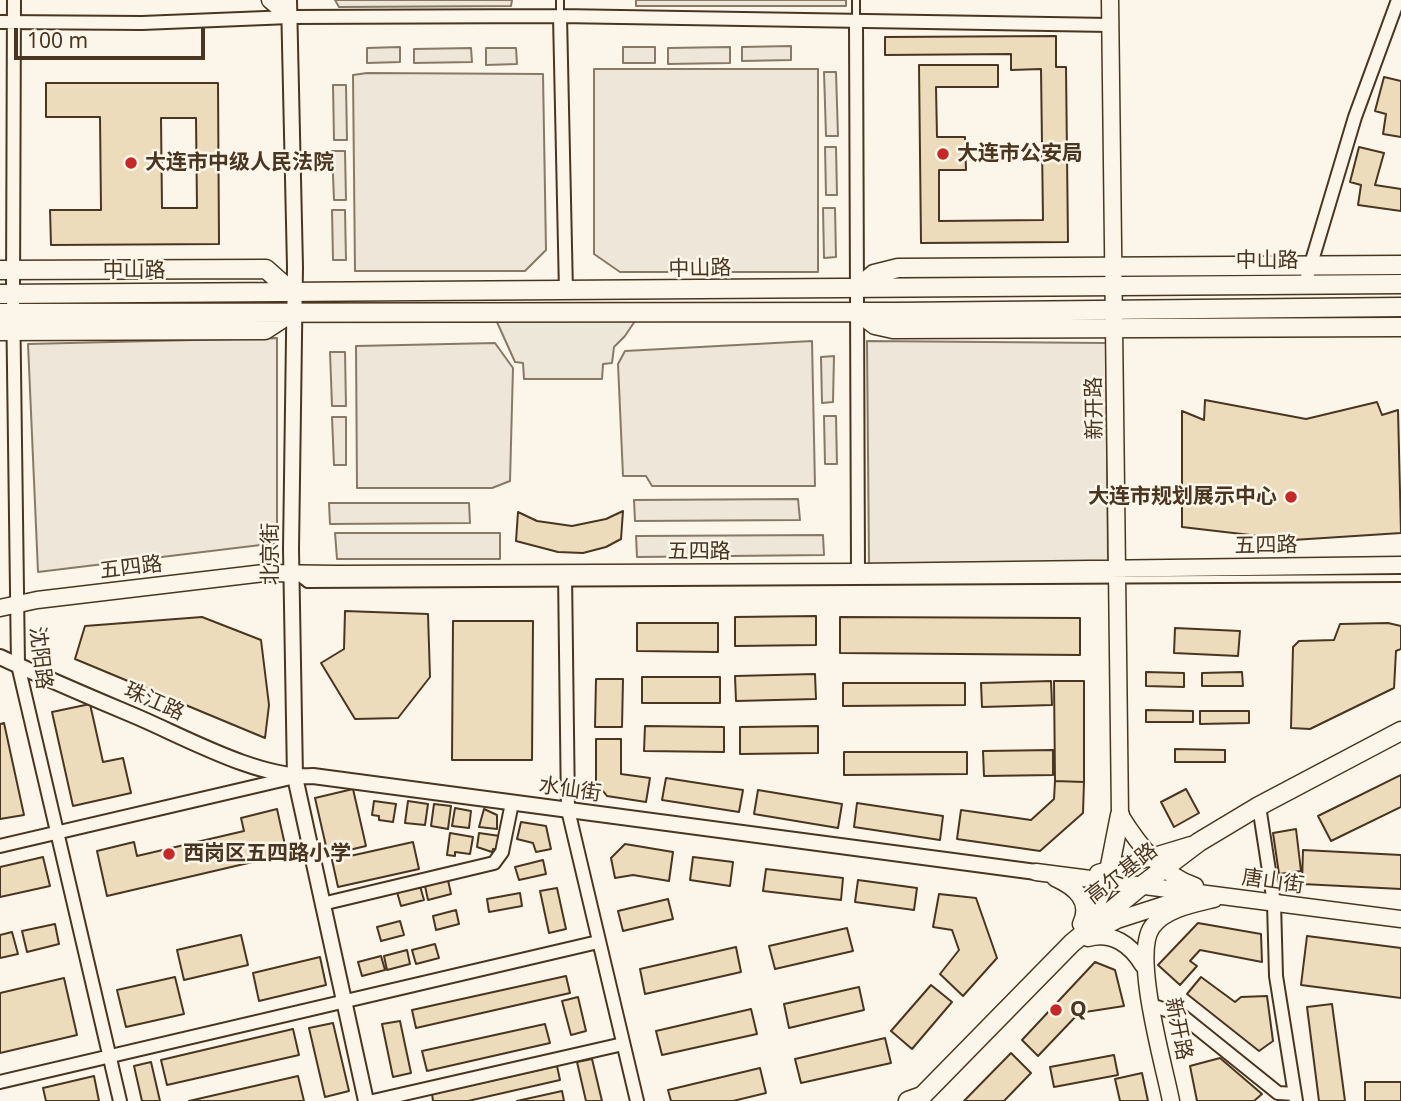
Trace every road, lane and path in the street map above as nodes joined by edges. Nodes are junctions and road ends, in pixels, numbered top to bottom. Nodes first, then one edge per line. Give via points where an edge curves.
1 (14, 0) edge
2 (270, 0) edge
3 (280, 0) edge
4 (560, 0) edge
5 (856, 0) edge
6 (1110, 0) edge
7 (1398, 0) edge
8 (289, 8) edge
9 (560, 16) junction
10 (7, 22) edge
11 (856, 23) junction
12 (1110, 25) junction
13 (1401, 265) edge
14 (295, 267) junction
15 (7, 270) edge
16 (1113, 275) junction
17 (1307, 276) junction
18 (1401, 284) edge
19 (859, 287) junction
20 (566, 292) junction
21 (322, 293) junction
22 (7, 294) edge
23 (295, 303) junction
24 (1401, 307) edge
25 (1280, 309) junction
26 (858, 312) junction
27 (1114, 319) junction
28 (7, 322) edge
29 (1218, 327) junction
30 (1401, 327) edge
31 (265, 330) junction
32 (294, 342) junction
33 (1401, 565) edge
34 (292, 571) junction
35 (858, 572) junction
36 (1118, 576) junction
37 (1401, 578) edge
38 (565, 579) junction
39 (8, 606) edge
40 (0, 657) edge
41 (18, 665) junction
42 (1401, 731) edge
43 (295, 777) junction
44 (512, 803) junction
45 (1259, 806) junction
46 (568, 810) junction
47 (1120, 815) junction
48 (58, 834) junction
49 (1199, 842) junction
50 (0, 846) edge
51 (1158, 864) junction
52 (1036, 872) junction
53 (1109, 875) junction
54 (1140, 886) junction
55 (1227, 897) junction
56 (322, 904) junction
57 (1274, 904) junction
58 (1401, 919) edge
59 (598, 942) junction
60 (1072, 943) junction
61 (1143, 965) junction
62 (344, 1001) junction
63 (1152, 1005) junction
64 (623, 1044) junction
65 (109, 1056) junction
66 (0, 1083) edge
67 (1296, 1098) edge
68 (918, 1099) edge
69 (120, 1101) edge
70 (366, 1101) edge
71 (373, 1101) edge
72 (637, 1101) edge
73 (1171, 1101) edge

1 - 10 street, 沈阳路
2 - 8 main road
3 - 8 main road
4 - 9 lane
5 - 11 lane
6 - 12 main road, 新开路
7 - 17 street via 1355,117
8 - 9 street
8 - 10 street via 142,23
8 - 14 street, 北京街
9 - 11 street
9 - 20 street
10 - 15 street, 沈阳路
11 - 12 street
11 - 19 street
12 - 16 main road, 新开路
13 - 17 main road
14 - 21 street
14 - 23 street, 北京街
15 - 22 street, 沈阳路
15 - 23 main road via 266,270
16 - 17 main road
16 - 19 main road via 898,268 874,274
16 - 27 main road, 新开路
17 - 18 main road, 中山路
19 - 20 main road, 中山路
19 - 26 street
20 - 21 main road, 中山路
21 - 23 main road, 中山路
22 - 23 main road, 中山路
22 - 28 street, 沈阳路
23 - 26 main road, 中山路
23 - 28 main road, 中山路
23 - 31 main road
23 - 32 street, 北京街
24 - 25 main road
25 - 27 main road
25 - 29 main road
26 - 27 main road via 875,325 893,328
26 - 35 street
27 - 29 main road
27 - 36 main road, 新开路
28 - 31 main road
28 - 39 street, 沈阳路
29 - 30 main road
31 - 32 street
32 - 34 street, 北京街
33 - 36 main road, 五四路
34 - 38 main road, 五四路
34 - 39 main road, 五四路
34 - 43 street, 北京街
35 - 36 main road, 五四路
35 - 38 main road, 五四路
36 - 37 lane
36 - 38 lane
36 - 47 main road, 新开路
38 - 46 street
39 - 41 street, 沈阳路
40 - 41 street, 珠江路
41 - 43 street, 珠江路 via 182,737
41 - 48 street, 沈阳路
42 - 45 main road, 高尔基路
43 - 44 street, 水仙街
43 - 48 street, 水仙街
43 - 56 street, 北京街
44 - 46 street, 水仙街
44 - 56 street via 502,852 494,863
45 - 49 main road, 高尔基路
45 - 57 street
46 - 52 street, 水仙街
46 - 59 street
47 - 49 main road via 1147,843 1161,848
47 - 51 main road
47 - 53 main road
48 - 50 street, 水仙街
48 - 65 street, 沈阳路
49 - 51 main road, 高尔基路
51 - 53 main road
51 - 54 main road, 高尔基路
51 - 55 main road via 1179,881
52 - 53 main road, 水仙街
52 - 60 main road via 1070,885 1082,896 1084,918
53 - 54 main road, 水仙街
53 - 60 main road via 1096,907
54 - 55 main road, 唐山街
54 - 60 main road, 高尔基路
55 - 57 main road, 唐山街
55 - 60 main road via 1154,907
55 - 61 main road via 1189,905 1158,920 1146,939
56 - 62 street, 北京街
57 - 58 main road, 唐山街
57 - 67 street via 1276,976
59 - 62 street
59 - 64 street
60 - 61 main road via 1094,936 1116,939 1134,949
60 - 68 main road, 高尔基路
61 - 63 main road, 新开路
62 - 65 street
62 - 70 street, 北京街
63 - 67 street via 1181,1015 1278,1093
63 - 73 main road, 新开路
64 - 71 street
64 - 72 street
65 - 66 street
65 - 69 street, 沈阳路

